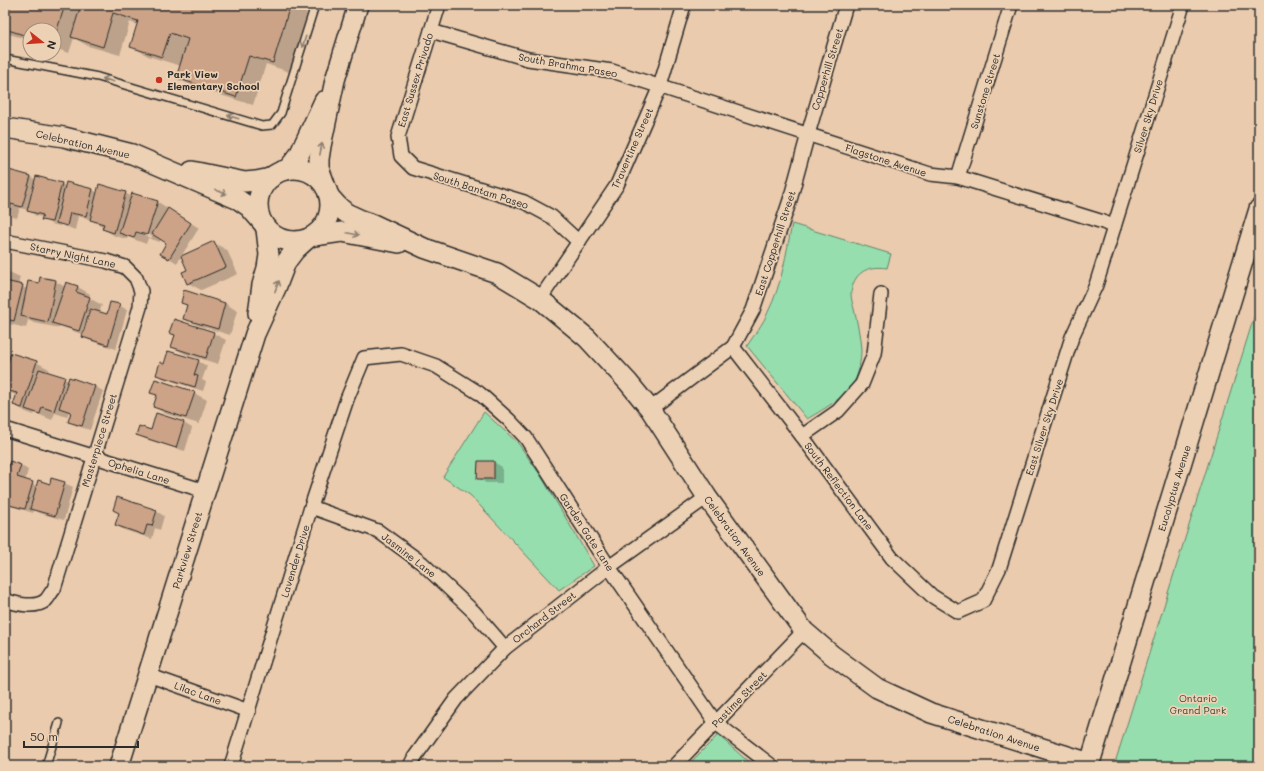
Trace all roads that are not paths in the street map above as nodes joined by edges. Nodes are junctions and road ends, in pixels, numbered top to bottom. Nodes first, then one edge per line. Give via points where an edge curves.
1 (315, 5) edge
2 (358, 5) edge
3 (439, 5) edge
4 (684, 5) edge
5 (846, 5) edge
6 (1011, 5) edge
7 (1183, 5) edge
8 (431, 31) junction
9 (5, 59) edge
10 (335, 80) junction
11 (660, 86) junction
12 (5, 128) edge
13 (808, 134) junction
14 (401, 156) joint
15 (159, 165) junction
16 (279, 174) junction
17 (958, 177) junction
18 (328, 191) junction
19 (1259, 209) edge
20 (264, 225) junction
21 (1114, 227) junction
22 (310, 238) junction
23 (5, 241) edge
24 (579, 242) junction
25 (424, 248) junction
26 (136, 278) joint
27 (881, 294) dead end
28 (540, 299) junction
29 (255, 334) junction
30 (733, 347) junction
31 (364, 358) joint
32 (650, 410) junction
33 (5, 429) edge
34 (802, 436) junction
35 (94, 456) junction
36 (205, 491) junction
37 (707, 497) junction
38 (311, 507) junction
39 (610, 567) junction
40 (5, 600) edge
41 (958, 612) joint
42 (804, 631) junction
43 (505, 648) junction
44 (148, 675) junction
45 (249, 711) junction
46 (59, 723) dead end
47 (716, 723) junction
48 (1090, 765) edge
49 (46, 766) edge
50 (119, 766) edge
51 (231, 766) edge
52 (410, 766) edge
53 (674, 766) edge
54 (772, 766) edge

1 -> 9 lane via 281,113 272,125 262,126 98,77
2 - 10 street
3 - 8 street, East Sussex Privado
4 - 11 street, Travertine Street
5 - 13 street, Copperhill Street
6 - 17 street, Sunstone Street
7 - 21 street, Silver Sky Drive
8 - 11 street, South Brahma Paseo via 528,59 612,71
8 - 14 street, East Sussex Privado via 398,137
10 - 16 street via 299,155
18 -> 10 street via 319,168 319,159
11 - 13 street, Flagstone Avenue
11 - 24 street, Travertine Street via 617,185
12 - 15 street, Celebration Avenue via 79,141 132,154
13 - 17 street, Flagstone Avenue via 930,174
13 - 30 street, East Copperhill Street via 790,200 753,310
14 - 24 street, South Bantam Paseo via 413,168 524,202 552,217
15 - 16 street, Celebration Avenue via 245,182
15 -> 20 street, Celebration Avenue via 239,200 249,207
16 - 18 street via 296,169 309,172 320,180
16 - 20 street via 264,185 260,194 258,208
17 - 21 street, Flagstone Avenue
18 - 22 street via 331,207 328,218 323,228
18 - 25 street, Celebration Avenue via 346,213
19 - 48 street, Eucalyptus Avenue
20 - 22 street via 274,236 284,241 296,242
20 - 29 street, Parkview Street via 269,255
21 - 41 street, East Silver Sky Drive via 1096,285 1072,337 999,568 983,601
22 -> 25 street, Celebration Avenue via 342,232
29 -> 22 street, Parkview Street via 286,262 295,250
23 - 26 street, Starry Night Lane via 106,261 125,267
24 - 28 street, Travertine Street
25 - 28 street, Celebration Avenue via 497,273
26 - 35 street, Masterpiece Street via 142,291 140,307
27 - 34 street via 874,354 862,384 838,412
28 - 32 street, Celebration Avenue via 587,338
29 - 36 street, Parkview Street
30 - 32 street
30 - 34 street, South Reflection Lane
31 - 38 street, Lavender Drive via 347,399
31 - 39 street, Garden Gate Lane via 401,354 436,366 479,393 526,438
32 - 37 street, Celebration Avenue
33 - 35 street, Ophelia Lane
34 - 41 street, South Reflection Lane via 892,558 932,596
35 - 36 street, Ophelia Lane
35 - 40 street, Masterpiece Street via 54,589 45,601 30,605
36 - 44 street, Parkview Street
37 - 39 street, Orchard Street
37 - 42 street, Celebration Avenue
38 - 43 street, Jasmine Lane via 384,535 422,563 474,612
38 - 45 street, Lavender Drive
39 - 43 street, Orchard Street
39 - 47 street, Garden Gate Lane
42 - 47 street, Pastime Street
42 - 48 street, Celebration Avenue via 877,688 931,713
43 - 52 street, Orchard Street via 456,699
44 - 45 street, Lilac Lane
44 - 50 street, Parkview Street
45 - 51 street, Lavender Drive
46 - 49 lane
47 - 53 street, Pastime Street
47 - 54 street, Garden Gate Lane

